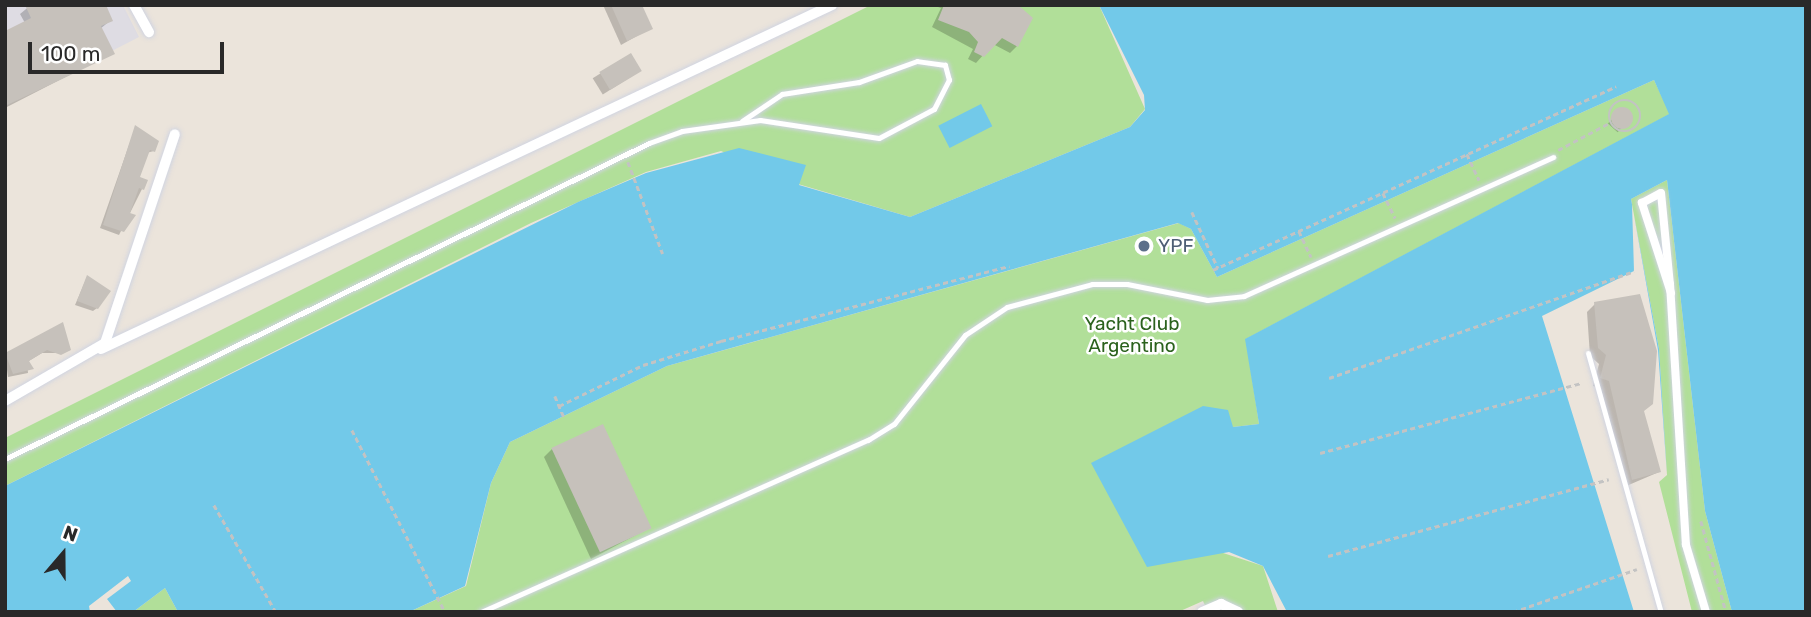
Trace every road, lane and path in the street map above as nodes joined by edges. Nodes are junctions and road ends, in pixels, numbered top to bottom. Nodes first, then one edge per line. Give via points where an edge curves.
1 (134, 5) edge
2 (832, 5) edge
3 (149, 32) dead end
4 (1616, 86) dead end
5 (743, 121) junction
6 (1611, 122) junction
7 (175, 134) dead end
8 (625, 153) junction
9 (1467, 154) junction
10 (1553, 157) joint
11 (1484, 189) junction
12 (1383, 193) junction
13 (1192, 212) dead end
14 (1400, 228) junction
15 (1299, 231) junction
16 (663, 254) dead end
17 (1009, 266) dead end
18 (1317, 267) junction
19 (1218, 268) junction
20 (1213, 270) dead end
21 (1634, 271) dead end
22 (1671, 293) junction
23 (101, 349) junction
24 (1588, 353) dead end
25 (1329, 378) dead end
26 (1582, 383) dead end
27 (555, 396) dead end
28 (5, 401) edge
29 (559, 406) junction
30 (564, 417) dead end
31 (352, 430) dead end
32 (1320, 453) dead end
33 (5, 459) edge
34 (1609, 479) dead end
35 (214, 505) dead end
36 (1701, 521) dead end
37 (1328, 556) dead end
38 (1637, 569) dead end
39 (276, 612) edge
40 (445, 612) edge
41 (481, 612) edge
42 (1202, 612) edge
43 (1238, 612) edge
44 (1513, 612) edge
45 (1661, 612) edge
46 (1706, 612) edge
47 (1726, 612) edge

1 - 3 street
2 - 23 street
4 - 9 path
5 - 5 lane via 879,138 934,109 948,80 945,65 917,61 859,82 782,94
5 - 8 lane via 682,131
6 - 6 path via 1606,110 1634,99 1641,106 1644,122 1616,134
6 - 10 path
7 - 23 street
8 - 16 path
8 - 33 lane
9 - 11 path
9 - 12 path
10 - 11 lane
11 - 14 lane
12 - 14 path
12 - 15 path
13 - 19 path
14 - 18 lane
15 - 18 path
15 - 19 path
17 - 29 path via 643,365
18 - 41 lane via 1227,299 1092,284 1007,307 965,335 894,424 868,440
19 - 20 path
21 - 25 path
22 - 22 street via 1670,284 1661,193 1642,203
22 - 46 street via 1686,545
23 - 28 street
24 - 45 lane
26 - 32 path
27 - 29 path
29 - 30 path
31 - 40 path
34 - 37 path
35 - 39 path
36 - 47 path
38 - 44 path
42 - 43 street via 1221,604

